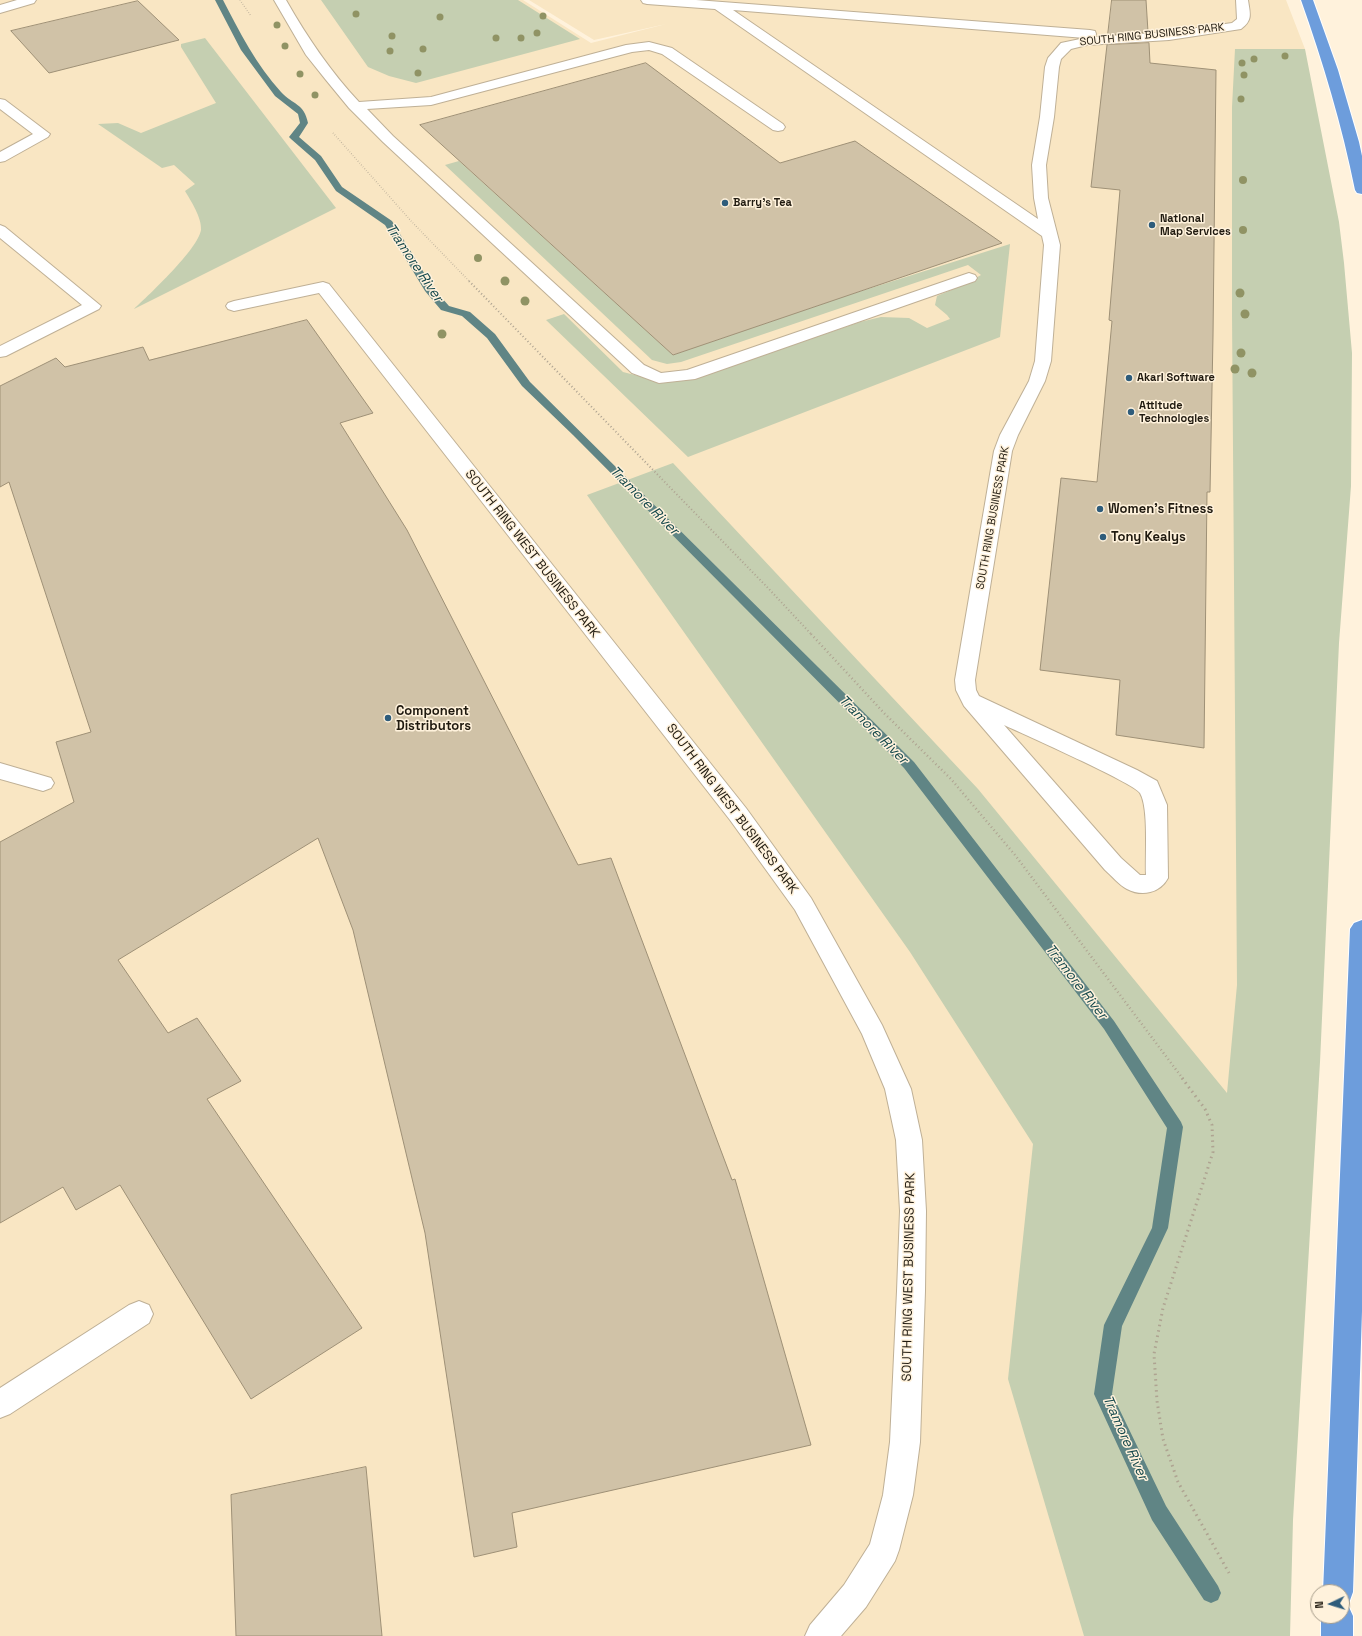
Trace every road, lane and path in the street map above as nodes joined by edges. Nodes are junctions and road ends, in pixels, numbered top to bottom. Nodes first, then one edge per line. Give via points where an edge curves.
1 (30, 0) edge
2 (240, 0) edge
3 (280, 0) edge
4 (647, 0) edge
5 (1242, 0) edge
6 (1307, 0) edge
7 (687, 2) edge
8 (719, 7) junction
9 (0, 9) edge
10 (254, 22) dead end
11 (1129, 38) junction
12 (0, 103) edge
13 (356, 106) junction
14 (778, 127) dead end
15 (332, 132) dead end
16 (0, 158) edge
17 (1362, 190) edge
18 (0, 230) edge
19 (1050, 234) junction
20 (969, 278) dead end
21 (234, 306) dead end
22 (0, 352) edge
23 (971, 701) junction
24 (0, 771) edge
25 (43, 783) dead end
26 (1362, 930) edge
27 (140, 1314) dead end
28 (0, 1404) edge
29 (1229, 1573) dead end
30 (1338, 1584) edge
31 (1337, 1624) edge
32 (821, 1636) edge
33 (1337, 1636) edge

1 - 9 lane
2 - 10 path
3 - 13 lane via 323,69
4 - 7 lane
5 - 11 lane, SOUTH RING BUSINESS PARK via 1243,21 1236,26 1187,34
6 - 17 highway via 1330,63
7 - 8 lane
8 - 11 lane
8 - 19 lane
11 - 19 lane, SOUTH RING BUSINESS PARK via 1072,44 1055,58 1039,165 1041,198
12 - 16 lane via 43,134
13 - 14 lane via 431,101 631,48 649,46 666,51
13 - 20 lane via 388,139 638,369 659,378 689,375
15 - 29 path via 412,222 951,779 1015,855 1205,1108 1212,1125 1213,1152 1179,1255 1154,1354 1163,1439 1178,1482
18 - 22 lane via 93,306
19 - 23 lane, SOUTH RING BUSINESS PARK via 1052,256 1043,361 1037,381 1003,451 965,680
21 - 32 lane, SOUTH RING WEST BUSINESS PARK via 323,287 738,814 803,904 874,1032 898,1089 910,1140 913,1218 905,1442 898,1495 884,1550 855,1596
23 - 23 lane, SOUTH RING BUSINESS PARK via 1113,864 1134,883 1150,884 1157,878 1156,805 1149,787 1129,775
24 - 25 lane
26 - 30 highway
27 - 28 lane
31 - 33 highway

